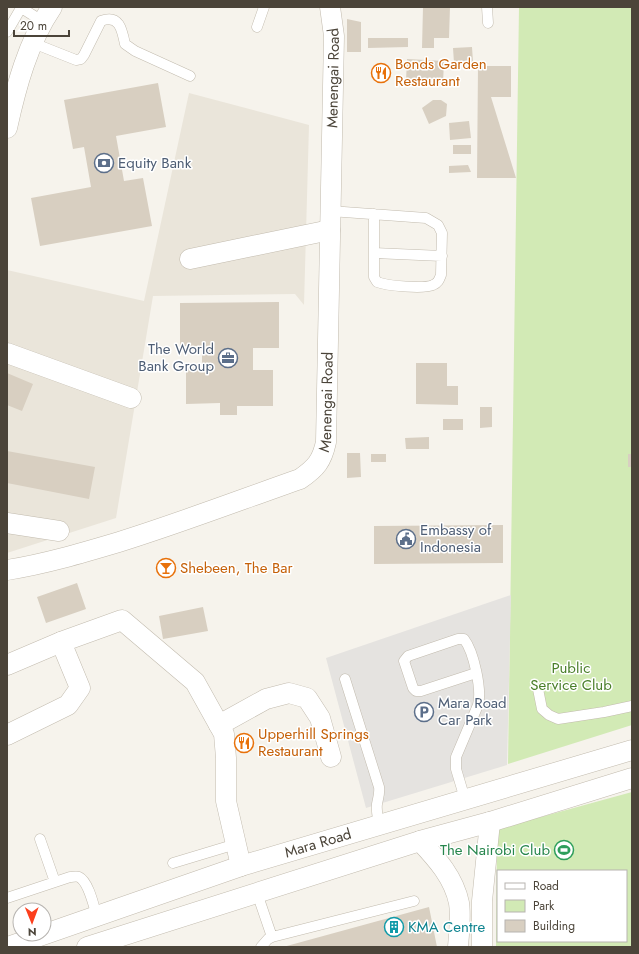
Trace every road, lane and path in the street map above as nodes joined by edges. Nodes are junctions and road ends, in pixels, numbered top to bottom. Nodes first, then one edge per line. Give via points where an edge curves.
1 (264, 7) edge
2 (330, 7) edge
3 (487, 7) edge
4 (21, 8) edge
5 (47, 14) edge
6 (488, 23) dead end
7 (258, 27) dead end
8 (7, 32) edge
9 (33, 43) junction
10 (190, 76) dead end
11 (7, 128) edge
12 (374, 214) junction
13 (330, 221) junction
14 (374, 253) junction
15 (442, 256) junction
16 (190, 259) dead end
17 (7, 353) edge
18 (131, 398) dead end
19 (7, 523) edge
20 (59, 531) dead end
21 (7, 570) edge
22 (61, 642) junction
23 (7, 665) edge
24 (476, 673) junction
25 (345, 679) dead end
26 (538, 689) dead end
27 (632, 706) edge
28 (219, 725) junction
29 (7, 735) edge
30 (632, 750) edge
31 (331, 757) dead end
32 (632, 778) edge
33 (466, 799) junction
34 (490, 822) junction
35 (379, 825) junction
36 (40, 839) dead end
37 (420, 841) junction
38 (236, 844) junction
39 (173, 863) dead end
40 (242, 866) junction
41 (54, 882) junction
42 (256, 893) junction
43 (7, 898) edge
44 (414, 901) dead end
45 (97, 917) junction
46 (272, 937) junction
47 (119, 942) edge
48 (8, 947) edge
49 (87, 947) edge
50 (261, 947) edge
51 (458, 947) edge
52 (482, 947) edge

1 - 7 lane
2 - 13 street, Menengai Road via 334,36
3 - 6 lane
4 - 5 lane
4 - 8 lane
5 - 9 street
9 - 10 lane via 76,60 81,59 101,21 108,18 114,20 122,29 125,44
9 - 11 street via 22,71
12 - 13 lane
12 - 14 lane
12 - 15 lane via 426,218 438,225 442,233
13 - 16 street
13 - 21 street, Menengai Road via 326,442 324,454 310,473 300,479 151,532 60,559
14 - 15 lane
14 - 15 lane via 374,278 384,285 433,285 439,281 441,275
17 - 18 street
19 - 20 street
22 - 23 street
22 - 28 street via 122,620 195,682
22 - 29 street via 80,688 68,706
24 - 24 lane via 468,644 464,640 458,639 408,656 404,661 416,691
24 - 33 lane via 480,697 456,757 456,769
25 - 35 lane via 379,787
26 - 27 lane via 542,709 558,719
28 - 31 street via 266,699 289,693 307,698 320,718
28 - 38 street via 224,734 226,801
30 - 33 street, Mara Road
32 - 34 street, Mara Road
33 - 35 street, Mara Road
34 - 37 street, Mara Road
34 - 52 street via 482,901
35 - 40 street, Mara Road
36 - 41 lane
37 - 42 street, Mara Road
37 - 51 street via 451,879 459,904
38 - 39 lane
38 - 40 street
40 - 45 street, Mara Road
41 - 43 lane
41 - 45 lane via 70,877 78,877 84,881
42 - 46 lane
42 - 47 street, Mara Road
44 - 46 lane
45 - 48 street, Mara Road
46 - 50 lane
47 - 49 street, Mara Road

